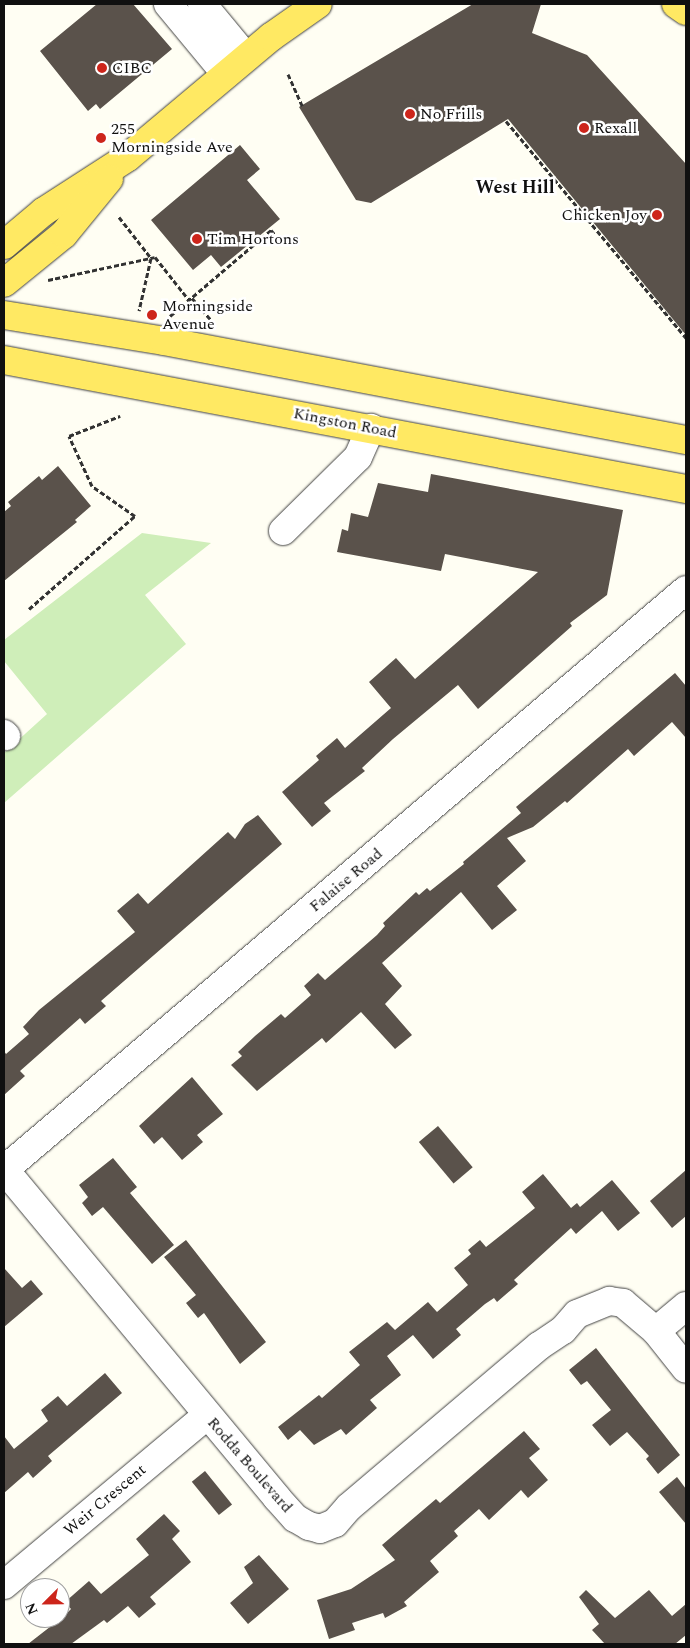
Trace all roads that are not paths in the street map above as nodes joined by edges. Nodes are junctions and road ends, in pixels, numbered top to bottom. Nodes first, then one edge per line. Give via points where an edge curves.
1 (168, 4) edge
2 (202, 4) edge
3 (318, 4) edge
4 (676, 4) edge
5 (686, 11) edge
6 (236, 66) junction
7 (128, 157) junction
8 (4, 245) edge
9 (4, 283) edge
10 (4, 315) edge
11 (4, 360) edge
12 (371, 428) junction
13 (686, 440) edge
14 (686, 489) edge
15 (282, 531) dead end
16 (686, 590) edge
17 (4, 1169) edge
18 (686, 1306) edge
19 (656, 1331) junction
20 (686, 1369) edge
21 (207, 1415) junction
22 (4, 1585) edge

1 - 6 street
2 - 6 street
3 - 6 main road
4 - 5 main road
6 - 7 main road
7 - 8 main road via 43,212
7 - 9 main road via 64,234
10 - 13 main road via 164,341
11 - 12 main road, Kingston Road
12 - 14 main road, Kingston Road
12 - 15 street via 358,457
16 - 17 street, Falaise Road
17 - 21 street, Rodda Boulevard
18 - 19 street
19 - 20 street, Rodda Boulevard
19 - 21 street, Rodda Boulevard via 623,1302 609,1301 577,1314 563,1330 486,1391 334,1523 320,1529 295,1518
21 - 22 street, Weir Crescent

